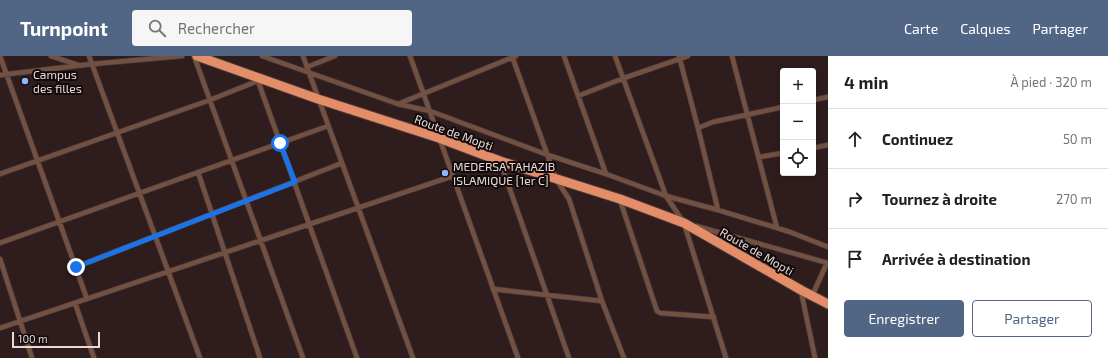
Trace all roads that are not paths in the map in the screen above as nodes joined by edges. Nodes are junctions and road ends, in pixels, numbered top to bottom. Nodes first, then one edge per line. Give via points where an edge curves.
1 (0, 56) edge
2 (51, 56) edge
3 (90, 56) edge
4 (182, 56) edge
5 (195, 56) edge
6 (262, 56) edge
7 (303, 56) edge
8 (335, 56) edge
9 (410, 56) edge
10 (513, 56) edge
11 (564, 56) edge
12 (615, 56) edge
13 (688, 56) edge
14 (732, 56) edge
15 (680, 58) edge
16 (92, 64) junction
17 (79, 65) junction
18 (307, 67) junction
19 (309, 72) junction
20 (7, 74) junction
21 (0, 75) edge
22 (624, 78) junction
23 (260, 80) junction
24 (424, 94) junction
25 (578, 96) junction
26 (828, 97) edge
27 (318, 99) junction
28 (816, 99) edge
29 (210, 100) junction
30 (398, 104) junction
31 (780, 108) edge
32 (430, 111) junction
33 (747, 115) junction
34 (328, 126) junction
35 (698, 128) junction
36 (117, 132) junction
37 (440, 138) junction
38 (280, 143) junction
39 (828, 145) edge
40 (816, 147) edge
41 (548, 154) junction
42 (780, 154) edge
43 (759, 157) junction
44 (38, 160) junction
45 (232, 160) junction
46 (500, 161) junction
47 (342, 163) junction
48 (198, 172) junction
49 (0, 174) edge
50 (606, 174) junction
51 (453, 176) junction
52 (556, 179) junction
53 (295, 182) junction
54 (140, 193) junction
55 (666, 196) junction
56 (620, 199) junction
57 (247, 200) junction
58 (358, 208) junction
59 (718, 210) junction
60 (213, 214) junction
61 (60, 221) junction
62 (684, 223) junction
63 (309, 224) junction
64 (777, 228) junction
65 (156, 236) junction
66 (261, 241) junction
67 (0, 243) edge
68 (828, 247) edge
69 (225, 253) junction
70 (0, 259) edge
71 (827, 263) edge
72 (76, 267) junction
73 (169, 272) junction
74 (493, 288) junction
75 (801, 290) junction
76 (547, 295) junction
77 (812, 296) junction
78 (87, 299) junction
79 (602, 301) junction
80 (75, 303) junction
81 (828, 304) edge
82 (714, 318) junction
83 (20, 322) junction
84 (0, 328) edge
85 (32, 358) edge
86 (94, 358) edge
87 (200, 358) edge
88 (260, 358) edge
89 (303, 358) edge
90 (357, 358) edge
91 (413, 358) edge
92 (518, 358) edge
93 (569, 358) edge
94 (624, 358) edge
95 (726, 358) edge
96 (815, 358) edge

1 - 20 street
2 - 17 street
3 - 16 street
4 - 16 street
5 - 23 highway, Route de Mopti
5 - 29 street
6 - 19 street
7 - 18 street
8 - 18 street
9 - 24 street
10 - 24 street
10 - 41 street
11 - 25 street
12 - 22 street
13 - 15 street
14 - 33 street
15 - 22 street
15 - 35 street
16 - 17 street
16 - 36 street
17 - 20 street
18 - 19 street
19 - 27 street
19 - 30 street
20 - 21 street
20 - 44 street
22 - 25 street
22 - 55 street
23 - 27 highway, Route de Mopti
23 - 29 street
23 - 38 street
24 - 30 street
24 - 32 street
25 - 50 street
26 - 28 street
27 - 34 street
27 - 37 highway, Route de Mopti
29 - 36 street
29 - 45 street
30 - 32 street
31 - 33 street
32 - 37 street
32 - 41 street
33 - 35 street
33 - 43 street
34 - 38 street
34 - 47 street
35 - 59 street
36 - 44 street
36 - 54 street
37 - 46 highway, Route de Mopti
37 - 51 street
38 - 45 street
38 - 53 street
39 - 40 street
41 - 50 street
41 - 52 street
42 - 43 street
43 - 64 street
44 - 49 street
44 - 61 street
45 - 48 street
45 - 57 street
46 - 52 highway, Route de Mopti
46 - 76 street
47 - 53 street
47 - 58 street
48 - 54 street
48 - 60 street
50 - 55 street
51 - 58 street
51 - 74 street
52 - 56 highway, Route de Mopti
52 - 79 street via 569,199
53 - 57 street
53 - 63 street
54 - 61 street
54 - 65 street
55 - 59 street
55 - 62 street
56 - 62 highway, Route de Mopti
56 - 82 street via 657,311
57 - 60 street
57 - 66 street
58 - 63 street
58 - 91 street
59 - 64 street
60 - 65 street
60 - 69 street
61 - 67 street
61 - 72 street
62 - 71 street
62 - 75 highway, Route de Mopti
62 - 82 street
63 - 66 street
63 - 90 street
64 - 68 street
65 - 72 street
65 - 73 street
66 - 69 street
66 - 89 street
69 - 73 street
69 - 88 street
70 - 83 street
71 - 77 street
72 - 78 street
73 - 78 street
73 - 87 street
74 - 76 street
74 - 92 street
75 - 77 highway, Route de Mopti
75 - 96 street
76 - 79 street
76 - 93 street
77 - 81 highway, Route de Mopti
78 - 80 street
79 - 94 street
80 - 83 street
80 - 86 street
82 - 95 street
83 - 84 street
83 - 85 street

